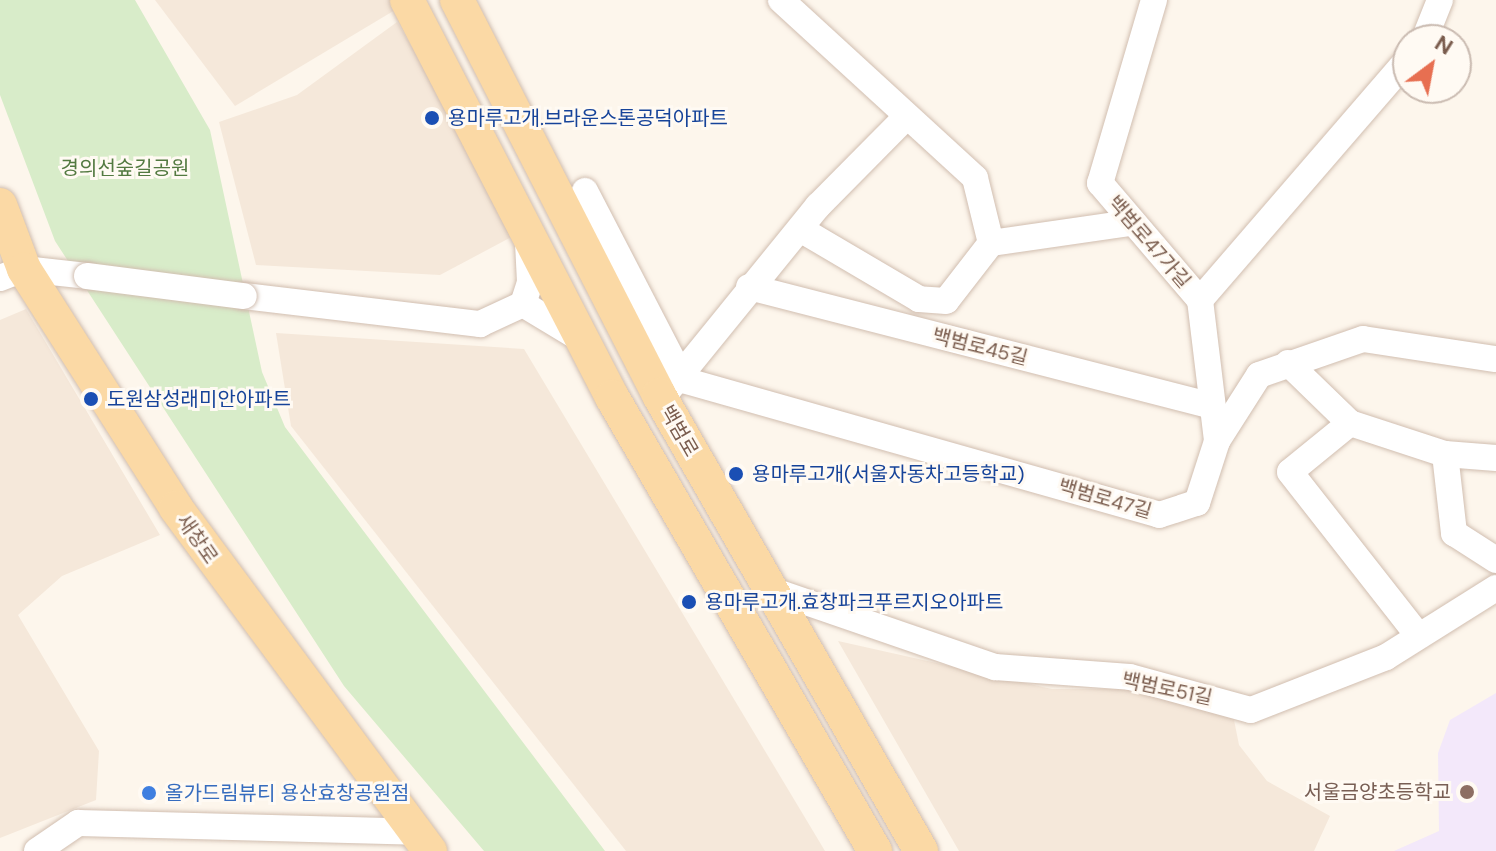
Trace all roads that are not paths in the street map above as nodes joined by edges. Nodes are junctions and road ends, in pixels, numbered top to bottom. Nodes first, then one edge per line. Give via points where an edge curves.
1 (407, 0) edge
2 (457, 0) edge
3 (781, 0) edge
4 (1154, 0) edge
5 (1440, 0) edge
6 (1430, 24) edge
7 (1392, 78) edge
8 (905, 118) junction
9 (585, 191) dead end
10 (0, 205) edge
11 (1130, 223) junction
12 (800, 229) junction
13 (528, 234) junction
14 (991, 243) junction
15 (12, 273) edge
16 (749, 287) junction
17 (1200, 300) junction
18 (523, 304) junction
19 (584, 343) junction
20 (1496, 359) edge
21 (1288, 363) junction
22 (671, 388) junction
23 (612, 397) junction
24 (1211, 406) junction
25 (1350, 423) junction
26 (1217, 441) junction
27 (1445, 454) junction
28 (1496, 458) edge
29 (1496, 560) edge
30 (1496, 588) edge
31 (771, 590) junction
32 (1417, 634) junction
33 (183, 829) junction
34 (423, 842) edge
35 (37, 851) edge
36 (198, 851) edge
37 (875, 851) edge
38 (921, 851) edge

1 - 13 main road, 백범로
2 - 22 main road, 백범로
3 - 8 street
4 - 11 street, 백범로47가길 via 1100,183
5 - 6 street
7 - 17 street
8 - 12 street
8 - 14 street via 975,178
9 - 22 street
10 - 15 main road, 새창로
11 - 14 street
11 - 17 street, 백범로47가길
12 - 14 street, 백범로45길 via 932,300 946,301
12 - 16 street
13 - 18 street, 백범로 via 530,282
13 - 19 main road, 백범로
15 - 18 street, bridge via 87,276 480,324
15 - 34 main road, 새창로 via 256,625
16 - 22 street
16 - 24 street, 백범로45길
17 - 24 street, 백범로47가길
18 - 19 street, 백범로 via 557,318
19 - 23 main road, 백범로
20 - 21 street, 백범로47길 via 1363,339
21 - 25 street
21 - 26 street, 백범로47길 via 1259,375
22 - 23 main road via 630,405
22 - 26 street, 백범로47길 via 1159,515 1197,503
22 - 31 main road, 백범로
23 - 37 main road, 백범로
24 - 26 street, 백범로47가길
25 - 27 street
25 - 32 street via 1290,472
27 - 28 street
27 - 29 street via 1454,533
30 - 32 street, 백범로51길
31 - 32 street, 백범로51길 via 995,667 1130,677 1251,710 1386,657
31 - 38 main road, 백범로
33 - 34 street
33 - 35 street via 78,823
33 - 36 street

